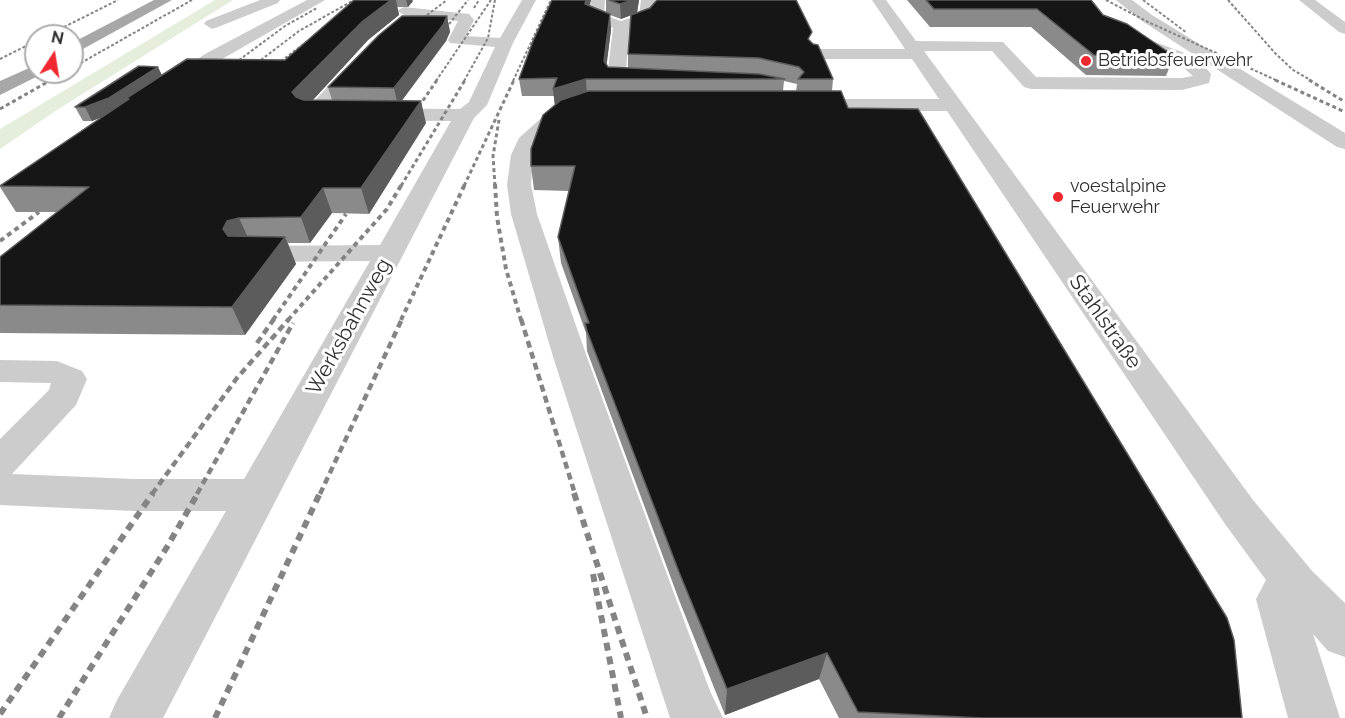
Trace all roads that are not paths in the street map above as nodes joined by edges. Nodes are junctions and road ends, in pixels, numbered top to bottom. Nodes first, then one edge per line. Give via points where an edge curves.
1 (165, 0) edge
2 (273, 0) edge
3 (529, 0) edge
4 (598, 0) edge
5 (648, 0) edge
6 (879, 0) edge
7 (1075, 0) edge
8 (1123, 0) edge
9 (1306, 0) edge
10 (322, 2) edge
11 (212, 24) dead end
12 (621, 26) junction
13 (1345, 29) edge
14 (394, 31) edge
15 (505, 43) junction
16 (84, 44) edge
17 (376, 46) edge
18 (914, 50) junction
19 (817, 54) edge
20 (24, 76) edge
21 (0, 89) edge
22 (948, 98) junction
23 (152, 99) edge
24 (911, 105) junction
25 (465, 115) junction
26 (929, 136) edge
27 (1345, 142) edge
28 (389, 253) junction
29 (251, 254) edge
30 (0, 371) edge
31 (0, 463) edge
32 (0, 489) edge
33 (257, 495) junction
34 (1297, 586) junction
35 (1345, 635) edge
36 (135, 718) edge
37 (697, 718) edge
38 (1314, 718) edge

1 - 16 main road
2 - 11 street
3 - 15 street, Werksbahnweg
4 - 12 street via 596,17
5 - 12 street via 644,18
6 - 18 street, Stahlstraße
7 - 18 street via 1103,28 1184,59 1195,66 1202,79 1182,84 1031,83 997,46
8 - 27 street
9 - 13 street
10 - 23 street via 211,58
12 - 37 street via 616,78 658,92 587,105 555,116 530,138 522,155 519,185 524,214 571,360
14 - 15 street via 412,12 464,16 466,20 456,40
15 - 25 street, Werksbahnweg via 477,105
17 - 25 street via 312,114
18 - 19 street
18 - 22 street, Stahlstraße
20 - 21 main road
22 - 24 street
22 - 24 street via 783,98
22 - 34 street, Stahlstraße via 1232,503
24 - 26 street
25 - 28 street, Werksbahnweg
28 - 29 street
28 - 33 street, Werksbahnweg
30 - 31 street via 57,372 70,379 64,396
32 - 33 street
33 - 36 street, Werksbahnweg
34 - 35 street, Stahlstraße
34 - 38 street via 1286,589 1279,599

